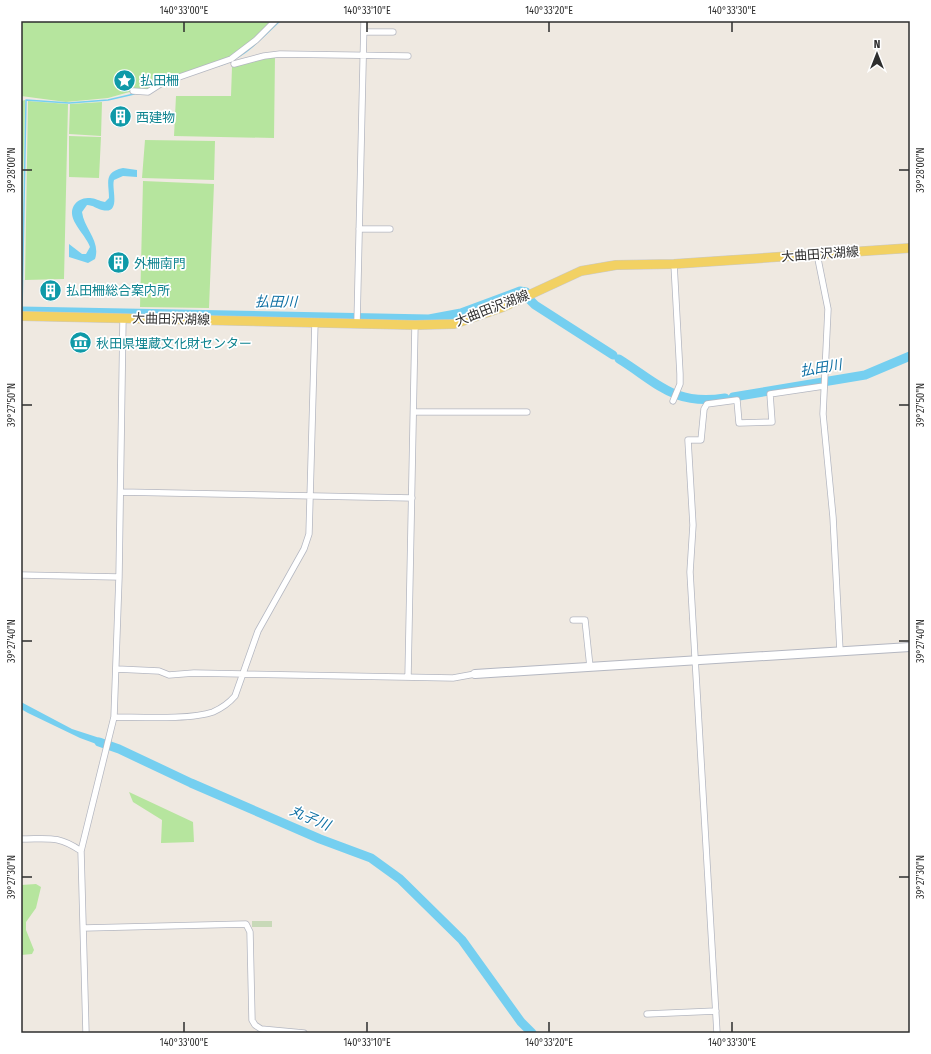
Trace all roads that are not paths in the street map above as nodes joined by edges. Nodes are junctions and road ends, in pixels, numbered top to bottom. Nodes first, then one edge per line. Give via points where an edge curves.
1 (275, 21) edge
2 (364, 21) edge
3 (364, 32) junction
4 (393, 32) dead end
5 (364, 55) junction
6 (408, 56) dead end
7 (234, 64) dead end
8 (133, 91) dead end
9 (359, 229) junction
10 (390, 229) dead end
11 (910, 248) edge
12 (817, 254) junction
13 (674, 264) junction
14 (21, 316) edge
15 (123, 318) junction
16 (315, 322) junction
17 (357, 324) junction
18 (415, 325) junction
19 (824, 386) junction
20 (673, 401) dead end
21 (415, 412) junction
22 (527, 412) dead end
23 (121, 492) junction
24 (311, 495) junction
25 (412, 498) junction
26 (21, 575) edge
27 (119, 577) junction
28 (573, 620) dead end
29 (910, 647) edge
30 (840, 651) junction
31 (694, 661) junction
32 (590, 667) junction
33 (117, 669) junction
34 (244, 673) junction
35 (475, 674) joint
36 (408, 677) junction
37 (113, 719) junction
38 (21, 839) edge
39 (81, 851) junction
40 (84, 928) junction
41 (716, 1011) junction
42 (647, 1014) dead end
43 (86, 1033) edge
44 (304, 1033) edge
45 (717, 1033) edge

1 - 8 street via 231,59 162,83 148,92
2 - 3 street
3 - 4 street
3 - 5 street
5 - 6 street
5 - 7 street via 280,54
5 - 9 street
9 - 10 street
9 - 17 street
11 - 12 main road, 大曲田沢湖線
12 - 13 main road, 大曲田沢湖線
12 - 19 street via 828,309
13 - 18 main road, 大曲田沢湖線 via 616,265 581,271 503,307 454,324
13 - 20 street via 680,374 678,390
14 - 15 main road, 大曲田沢湖線
15 - 16 main road, 大曲田沢湖線
15 - 23 street
16 - 17 main road, 大曲田沢湖線
16 - 24 street
17 - 18 main road, 大曲田沢湖線
18 - 21 street
19 - 30 street via 823,414 833,517
19 - 31 street via 770,394 772,422 739,423 736,400 708,404 704,409 701,440 688,440 693,525 690,572
21 - 22 street
21 - 25 street
23 - 24 street
23 - 27 street
24 - 25 street
24 - 34 street via 307,542 258,631
25 - 36 street
26 - 27 street
27 - 33 street
28 - 32 street via 585,620
29 - 30 street
30 - 31 street
31 - 32 street
31 - 41 street
32 - 35 street
33 - 34 street via 159,671 169,675
33 - 37 street
34 - 36 street
34 - 37 street via 235,696 229,703 211,713
35 - 36 street via 453,678
37 - 39 street
38 - 39 street via 56,839 67,842
39 - 40 street
40 - 43 street
40 - 44 street via 246,924 250,932 252,1020 261,1029
41 - 42 street
41 - 45 street

